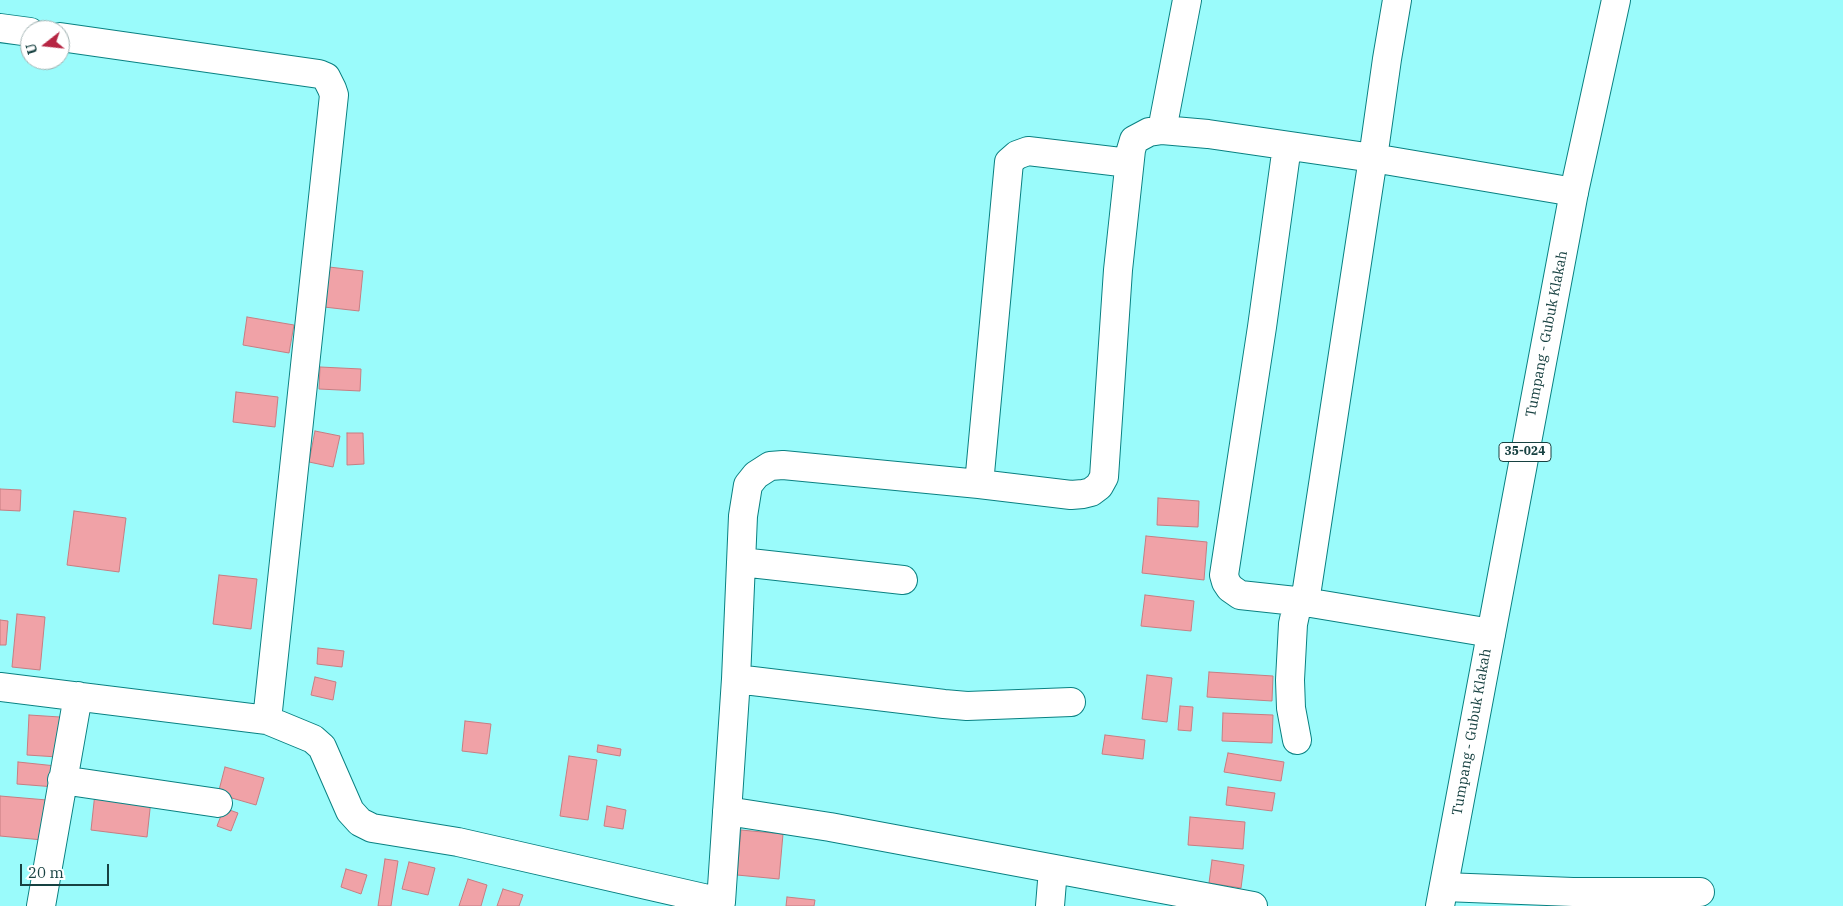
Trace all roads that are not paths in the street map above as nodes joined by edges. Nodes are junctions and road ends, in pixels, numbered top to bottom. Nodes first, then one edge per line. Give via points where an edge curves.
1 (1187, 0) edge
2 (1397, 0) edge
3 (1616, 0) edge
4 (0, 28) edge
5 (20, 31) edge
6 (70, 38) edge
7 (1162, 130) junction
8 (1286, 146) junction
9 (1373, 158) junction
10 (1129, 164) junction
11 (1574, 192) junction
12 (979, 484) junction
13 (741, 562) junction
14 (903, 580) dead end
15 (1301, 602) junction
16 (1491, 633) junction
17 (736, 679) junction
18 (0, 687) edge
19 (78, 696) junction
20 (1071, 702) dead end
21 (267, 720) junction
22 (1297, 740) dead end
23 (62, 780) junction
24 (218, 803) dead end
25 (727, 811) junction
26 (1053, 869) junction
27 (1700, 892) dead end
28 (1442, 897) edge
29 (721, 904) edge
30 (41, 906) edge
31 (1050, 906) edge
32 (1253, 906) edge

1 - 7 street
2 - 9 street
3 - 11 street, Tumpang - Gubuk Klakah / 35-024
4 - 5 street
6 - 21 street via 319,74 326,78 332,89
7 - 8 street
7 - 10 street via 1134,140
8 - 9 street
8 - 15 street via 1224,575 1230,588 1240,595
9 - 11 street
9 - 15 street
10 - 12 street via 1117,279 1104,477 1091,492 1071,495
10 - 12 street via 1028,151 1017,154 1009,162
11 - 16 street, Tumpang - Gubuk Klakah / 35-024
12 - 13 street via 828,468 770,466 748,485
13 - 14 street
13 - 17 street
15 - 16 street
15 - 22 street via 1293,624 1290,680 1290,708
16 - 28 street, Tumpang - Gubuk Klakah / 35-024
17 - 20 street via 967,706
17 - 25 street
18 - 19 street
19 - 21 street
19 - 23 street
21 - 29 street via 313,739 322,747 350,811 360,822 372,828 458,842
23 - 24 street
23 - 30 street
25 - 26 street
25 - 29 street
26 - 31 street
26 - 32 street
27 - 28 street

